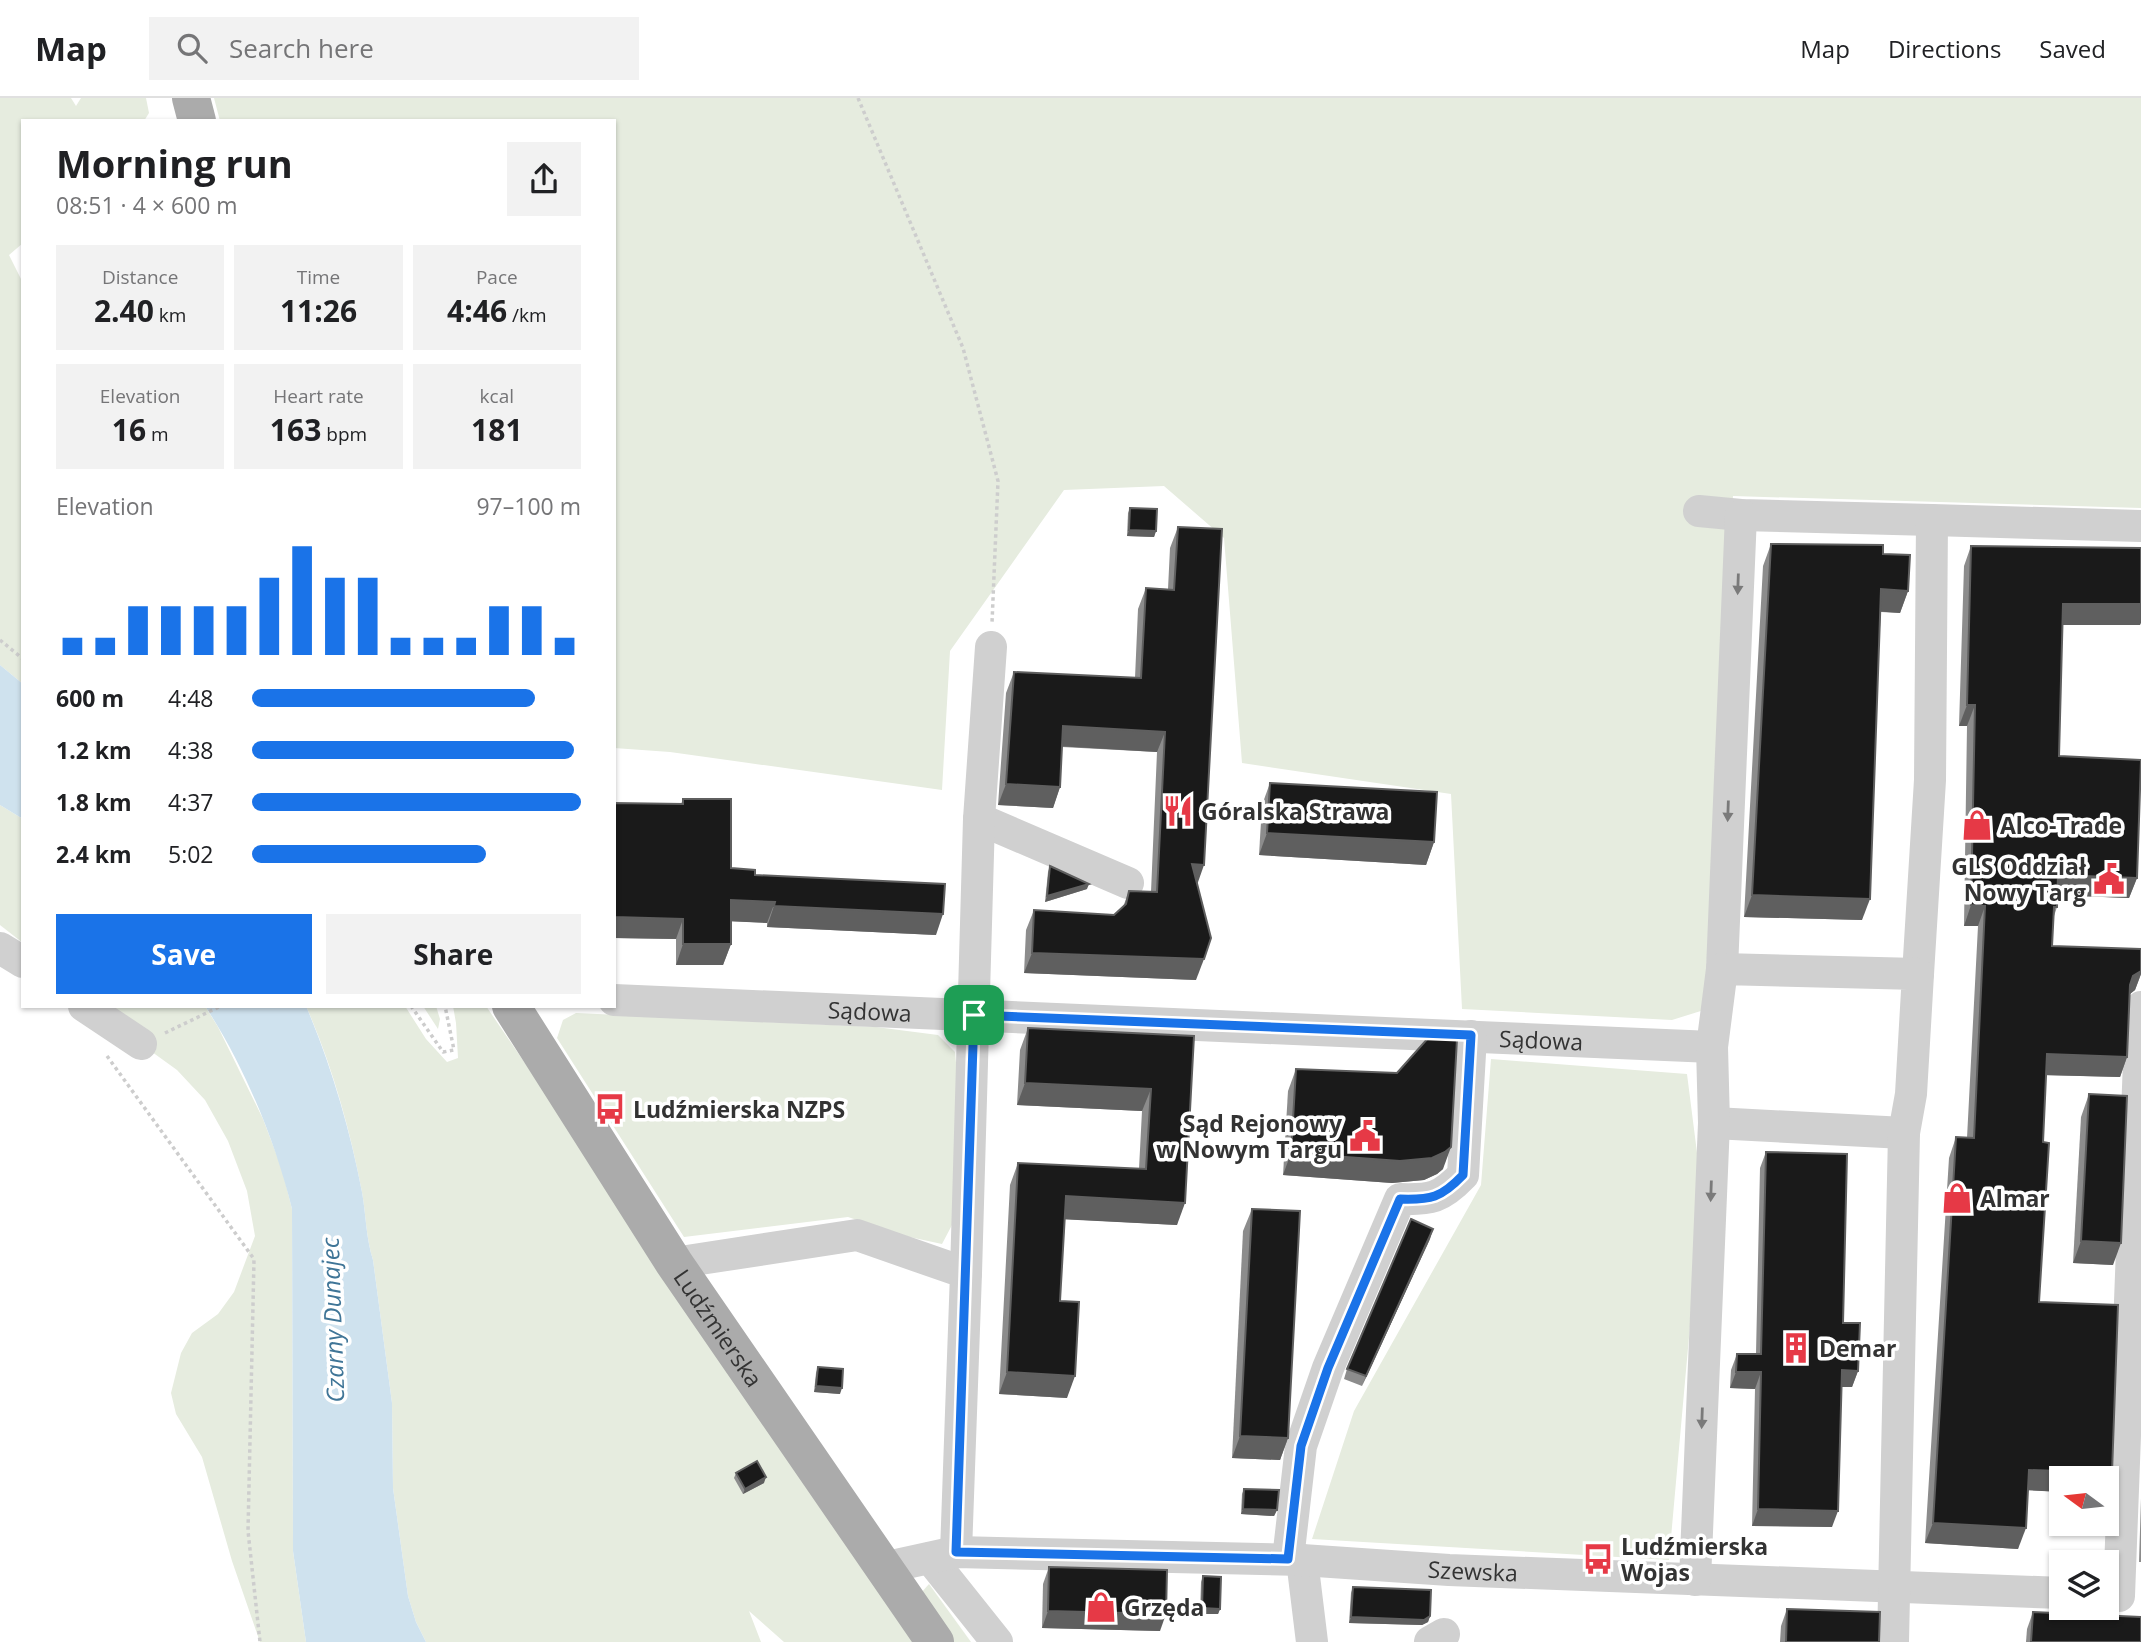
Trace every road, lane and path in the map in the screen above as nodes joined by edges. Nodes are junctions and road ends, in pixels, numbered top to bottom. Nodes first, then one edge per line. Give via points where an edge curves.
1 (191, 98) edge
2 (858, 98) edge
3 (196, 119) edge
4 (1699, 511) dead end
5 (1741, 515) junction
6 (1932, 520) junction
7 (2141, 526) edge
8 (0, 640) edge
9 (991, 647) joint
10 (21, 657) edge
11 (979, 819) junction
12 (1128, 883) dead end
13 (0, 948) edge
14 (21, 961) edge
15 (1722, 969) junction
16 (1918, 974) junction
17 (616, 1000) edge
18 (2141, 1007) edge
19 (88, 1008) edge
20 (216, 1008) edge
21 (412, 1008) edge
22 (444, 1008) edge
23 (514, 1008) edge
24 (974, 1015) junction
25 (1471, 1035) junction
26 (150, 1040) joint
27 (1712, 1046) junction
28 (103, 1050) dead end
29 (1714, 1123) junction
30 (1904, 1133) junction
31 (674, 1263) junction
32 (967, 1273) junction
33 (943, 1555) junction
34 (1295, 1560) junction
35 (883, 1568) junction
36 (1695, 1580) junction
37 (1895, 1586) junction
38 (2049, 1592) edge
39 (2122, 1596) edge
40 (260, 1642) edge
41 (935, 1642) edge
42 (997, 1642) edge
43 (1312, 1642) edge
44 (1893, 1642) edge

1 - 3 main road
2 - 9 path via 963,348 998,481
4 - 5 street
5 - 6 street
5 -> 15 street
6 - 7 street
6 - 16 street via 1930,780
8 - 10 path
9 - 11 street
11 - 12 street
11 - 24 street
13 - 14 street
15 - 16 street
15 - 27 street
16 - 30 street via 1911,1094
17 - 24 street, Sądowa
18 - 39 street
19 - 26 street
20 - 26 path
21 - 22 path via 443,1052 454,1050
23 - 31 main road, Ludźmierska
24 - 25 street, Sądowa
24 - 32 street
25 - 27 street, Sądowa
25 - 34 street via 1463,1175 1428,1200 1400,1199 1328,1368 1301,1446
27 - 29 street
28 - 40 path via 254,1259 248,1531
29 - 30 street
29 -> 36 street
30 - 37 street
31 - 32 street via 857,1234
31 - 35 main road, Ludźmierska
32 - 33 street
33 - 34 street, Szewska
33 - 35 street, Szewska
33 - 42 street
34 - 36 street, Szewska
34 - 43 street
35 - 41 main road, Ludźmierska
36 - 37 street, Szewska
37 - 38 street, Szewska
37 - 44 street

